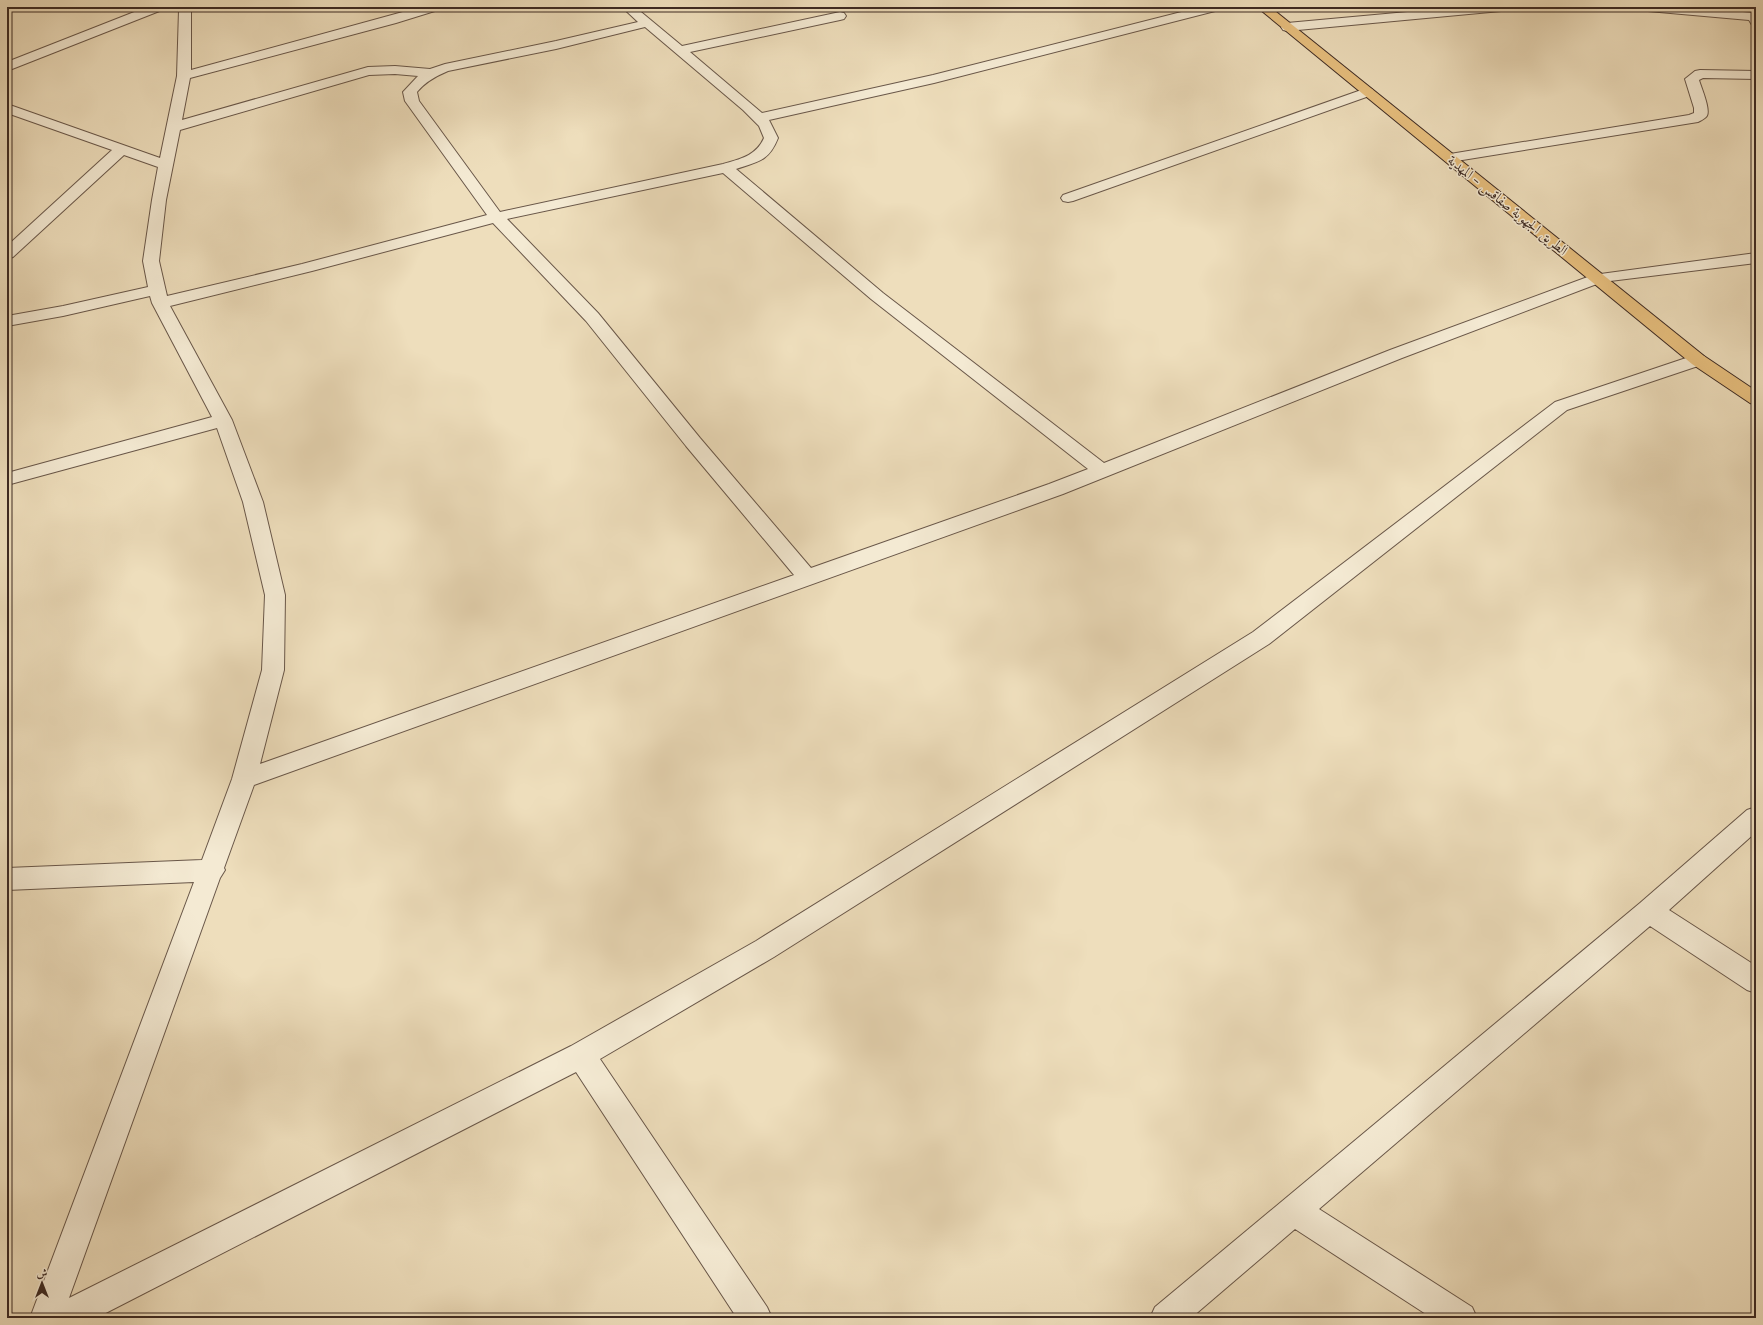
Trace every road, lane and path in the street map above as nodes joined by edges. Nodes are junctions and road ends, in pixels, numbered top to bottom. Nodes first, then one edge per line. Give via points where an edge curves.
1 (158, 7) edge
2 (186, 7) edge
3 (434, 7) edge
4 (628, 7) edge
5 (1215, 7) edge
6 (1262, 7) edge
7 (1501, 7) edge
8 (1648, 7) edge
9 (840, 16) dead end
10 (1755, 19) edge
11 (648, 23) junction
12 (1287, 27) junction
13 (680, 50) junction
14 (7, 67) edge
15 (431, 73) junction
16 (1756, 74) edge
17 (184, 76) junction
18 (1367, 92) junction
19 (7, 108) edge
20 (760, 118) junction
21 (174, 127) junction
22 (122, 149) junction
23 (1450, 158) junction
24 (167, 165) junction
25 (726, 168) junction
26 (1068, 198) dead end
27 (496, 217) junction
28 (7, 254) edge
29 (1756, 258) edge
30 (1598, 278) junction
31 (158, 297) junction
32 (7, 321) edge
33 (1698, 360) junction
34 (1756, 399) edge
35 (223, 420) junction
36 (1102, 471) junction
37 (7, 479) edge
38 (807, 577) junction
39 (244, 779) junction
40 (1756, 817) edge
41 (212, 870) junction
42 (7, 879) edge
43 (1649, 911) junction
44 (1756, 981) edge
45 (581, 1055) junction
46 (1293, 1210) junction
47 (46, 1318) edge
48 (63, 1318) edge
49 (756, 1318) edge
50 (1166, 1318) edge
51 (1461, 1318) edge

1 - 14 street
2 - 17 street
3 - 17 street
4 - 11 street
5 - 20 street via 934,80
6 - 12 main road, الطريق الجهوية صفاقس - المهدية
7 - 12 street
8 - 10 street
9 - 13 street
11 - 13 street
11 - 15 street
12 - 18 main road, الطريق الجهوية صفاقس - المهدية
13 - 20 street
15 - 21 street via 368,71
15 - 27 street via 417,82 410,92 412,100
16 - 23 street via 1700,74 1692,79 1701,108 1701,115 1693,119
17 - 21 street
18 - 23 main road, الطريق الجهوية صفاقس - المهدية
18 - 26 street
19 - 22 street
20 - 25 street via 771,138 766,150 751,160
21 - 24 street
22 - 24 street
22 - 28 street
23 - 30 main road, الطريق الجهوية صفاقس - المهدية
24 - 31 street via 159,200 151,261
25 - 27 street
25 - 36 street via 877,296
27 - 31 street via 306,268
27 - 38 street via 592,317
29 - 30 street
30 - 33 main road, الطريق الجهوية صفاقس - المهدية
30 - 36 street via 1396,354
31 - 32 street
31 - 35 street
33 - 34 main road, الطريق الجهوية صفاقس - المهدية
33 - 45 street via 1561,406 1261,638 766,949
35 - 37 street
35 - 39 street via 253,502 275,595 273,670
36 - 38 street
38 - 39 street
39 - 41 street
40 - 43 street
41 - 42 street
41 - 47 street
43 - 44 street
43 - 46 street
45 - 48 street
45 - 49 street
46 - 50 street
46 - 51 street

